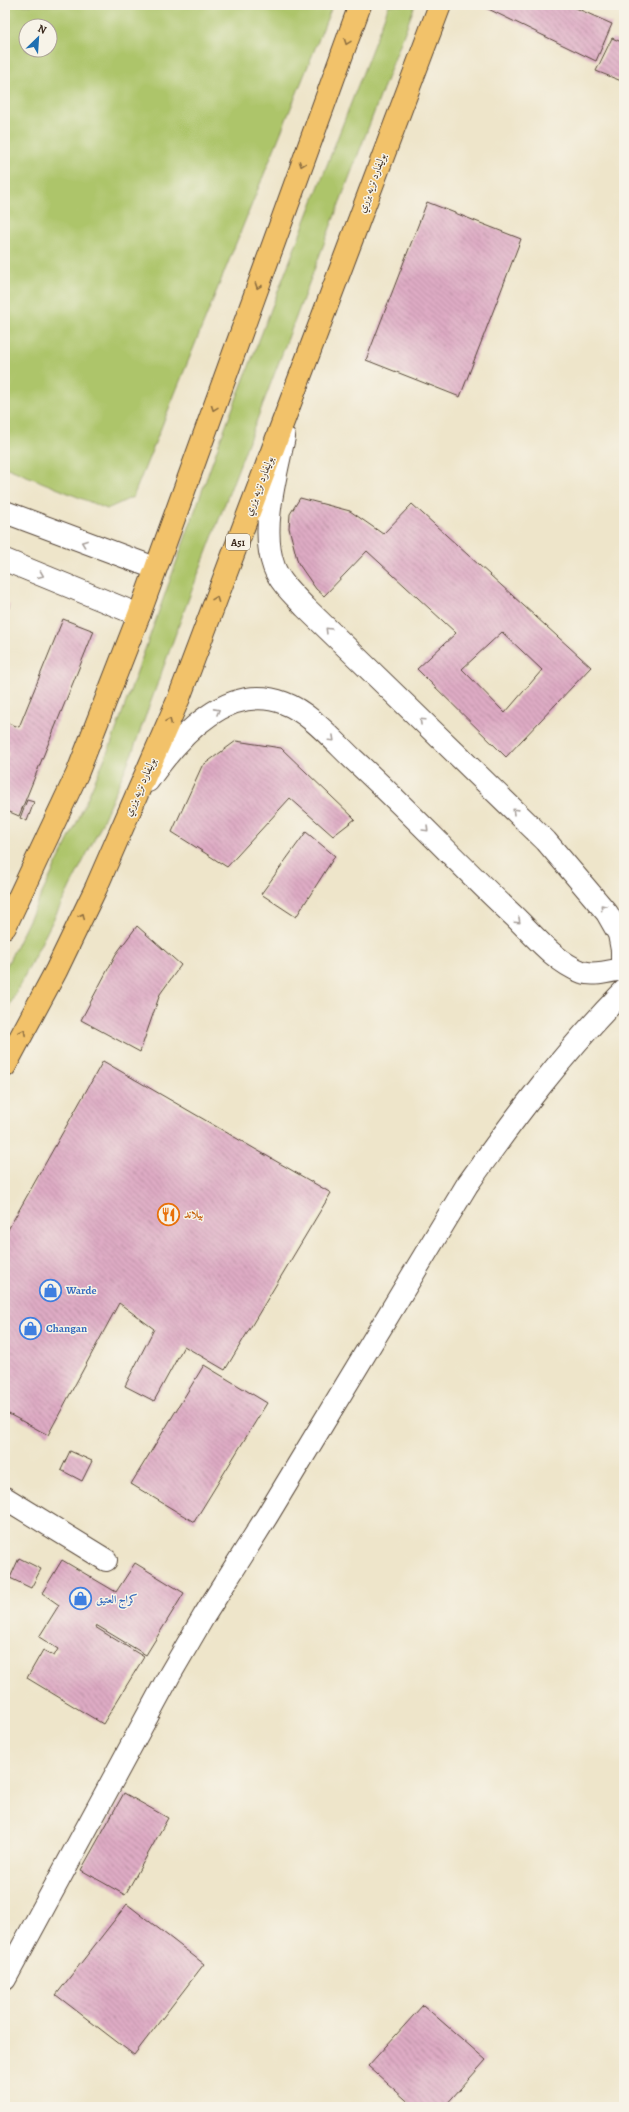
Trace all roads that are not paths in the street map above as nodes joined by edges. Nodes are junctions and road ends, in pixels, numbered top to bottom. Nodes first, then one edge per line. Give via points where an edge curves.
1 (360, 5) edge
2 (440, 5) edge
3 (294, 394) junction
4 (5, 512) edge
5 (5, 560) edge
6 (155, 568) junction
7 (139, 615) junction
8 (134, 800) junction
9 (5, 927) edge
10 (623, 970) edge
11 (624, 991) edge
12 (5, 1066) edge
13 (5, 1498) edge
14 (106, 1560) dead end
15 (5, 1979) edge

1 -> 6 highway
2 - 3 highway, بوليفارد نزيه بزري / A51
8 -> 3 highway, بوليفارد نزيه بزري / A51 via 179,698
10 -> 3 street via 619,934 607,913 546,841 312,614 288,589 275,569 270,547 272,502
6 -> 4 street
5 -> 7 street
6 - 7 highway
7 - 9 highway via 77,774
8 -> 10 street via 174,746 209,716 244,700 284,703 322,730 392,794 494,898 562,962 584,972
12 -> 8 highway, بوليفارد نزيه بزري / A51 via 56,971
11 - 15 street via 590,1025 547,1077 468,1185 169,1676
13 - 14 street

